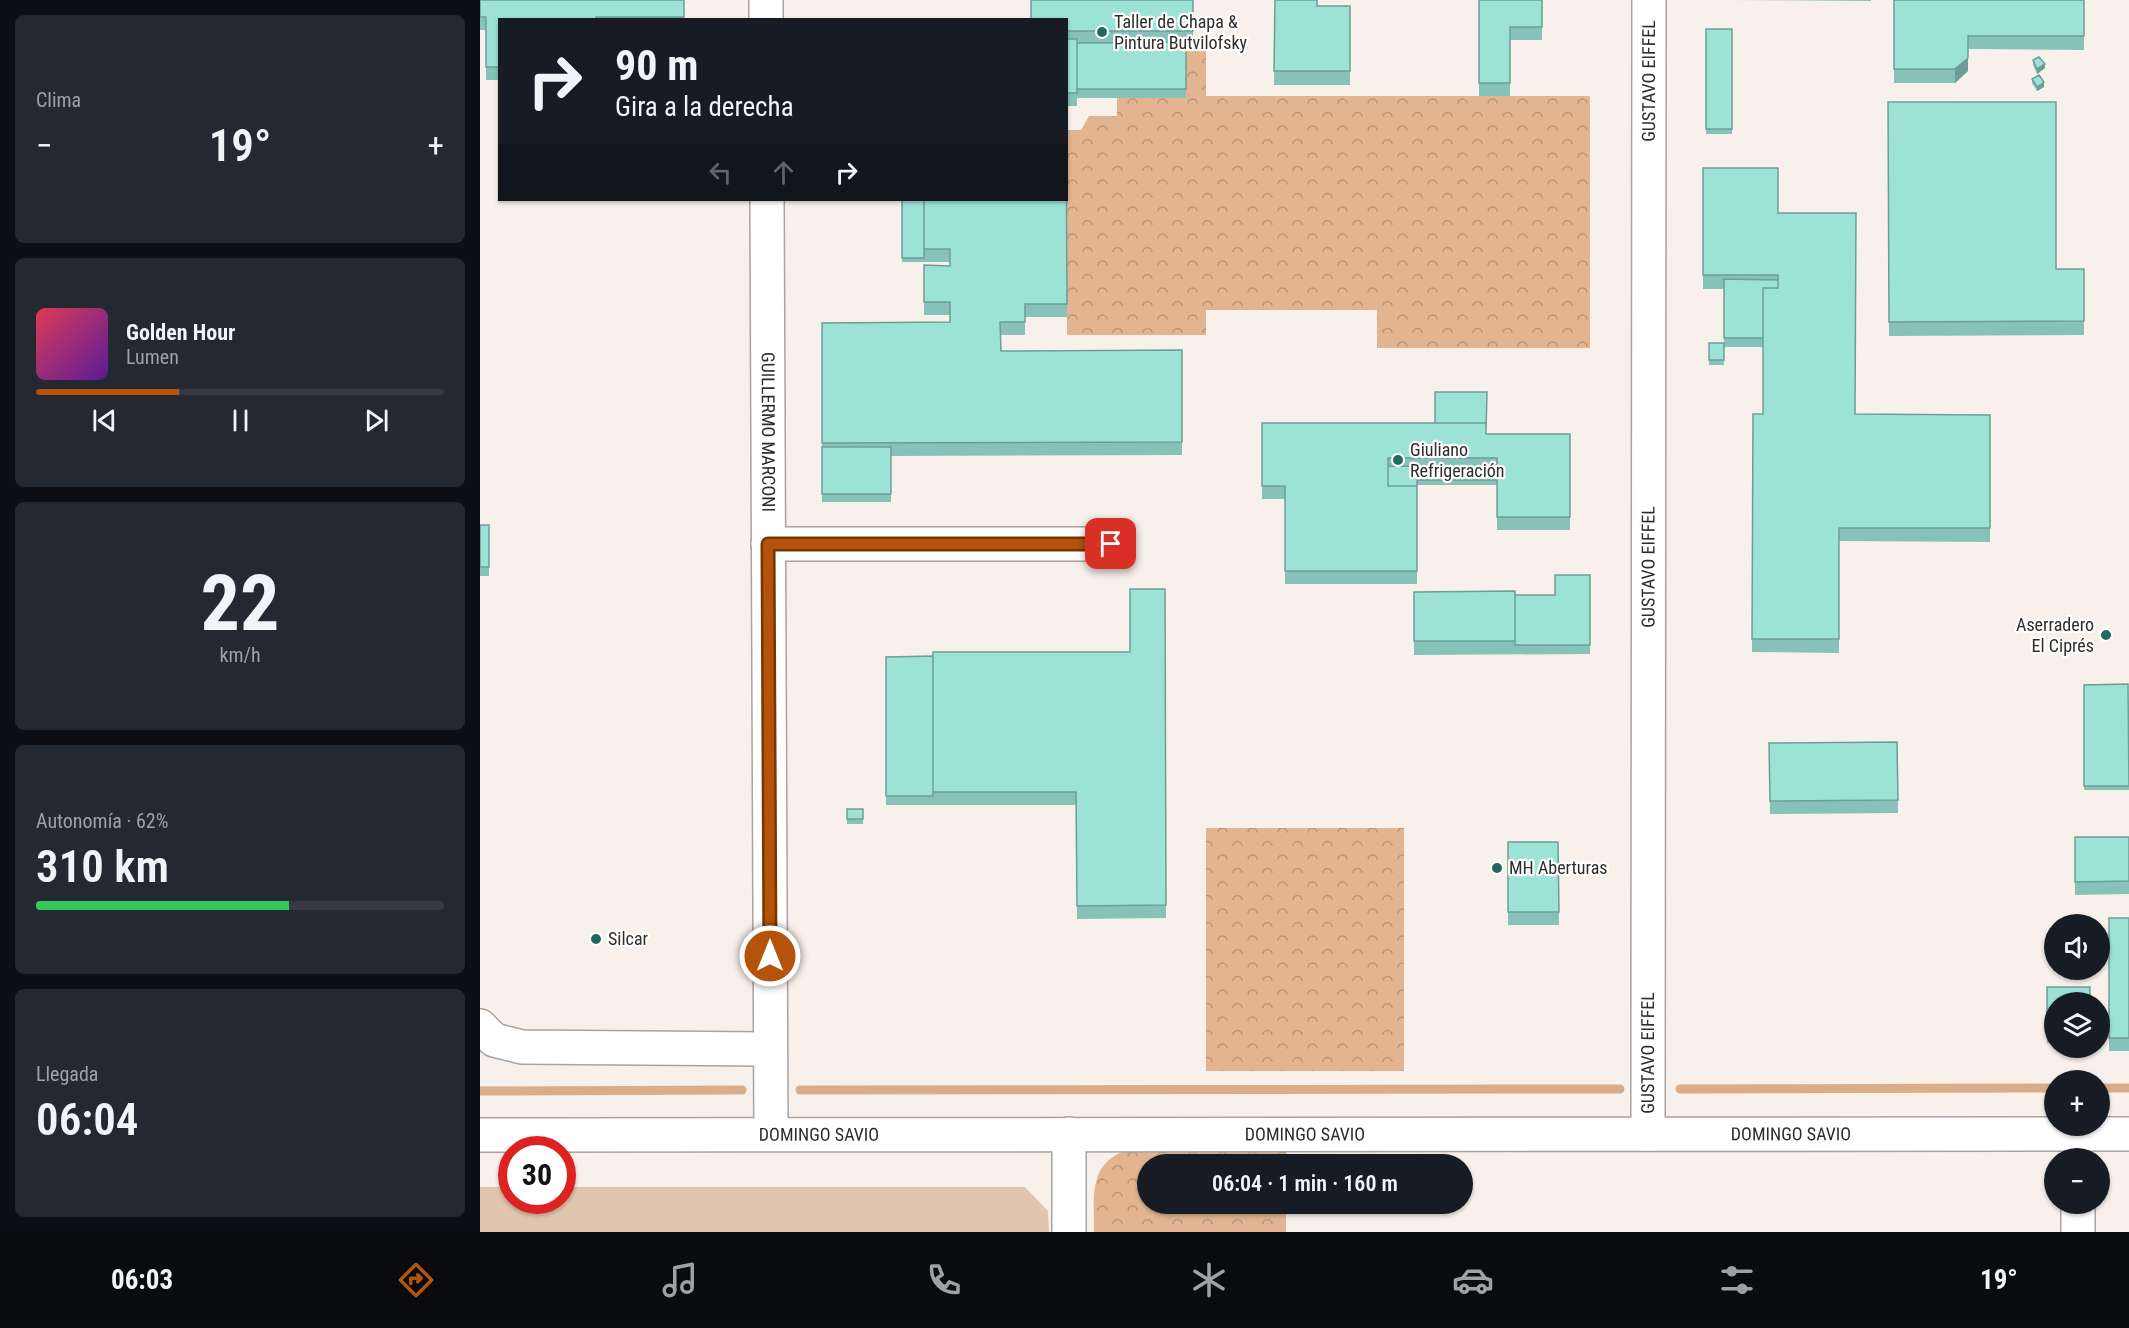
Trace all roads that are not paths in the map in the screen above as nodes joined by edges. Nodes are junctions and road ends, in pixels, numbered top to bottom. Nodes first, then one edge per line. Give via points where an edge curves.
1 (766, 0) edge
2 (1648, 0) edge
3 (766, 18) edge
4 (767, 201) edge
5 (768, 544) junction
6 (1111, 544) dead end
7 (480, 1026) edge
8 (770, 1049) junction
9 (771, 1134) junction
10 (1069, 1134) junction
11 (1648, 1134) junction
12 (2129, 1134) edge
13 (480, 1135) edge
14 (2078, 1146) edge
15 (2078, 1214) edge
16 (1069, 1232) edge
17 (2078, 1232) edge

1 - 3 street
2 - 11 street, GUSTAVO EIFFEL
4 - 5 street, GUILLERMO MARCONI
5 - 6 street
5 - 8 street, GUILLERMO MARCONI
7 - 8 street via 494,1040 529,1048
8 - 9 street, GUILLERMO MARCONI
9 - 10 street, DOMINGO SAVIO
9 - 13 street, DOMINGO SAVIO
10 - 11 street, DOMINGO SAVIO
10 - 16 street
11 - 14 street, DOMINGO SAVIO
12 - 14 street, DOMINGO SAVIO
15 - 17 street

